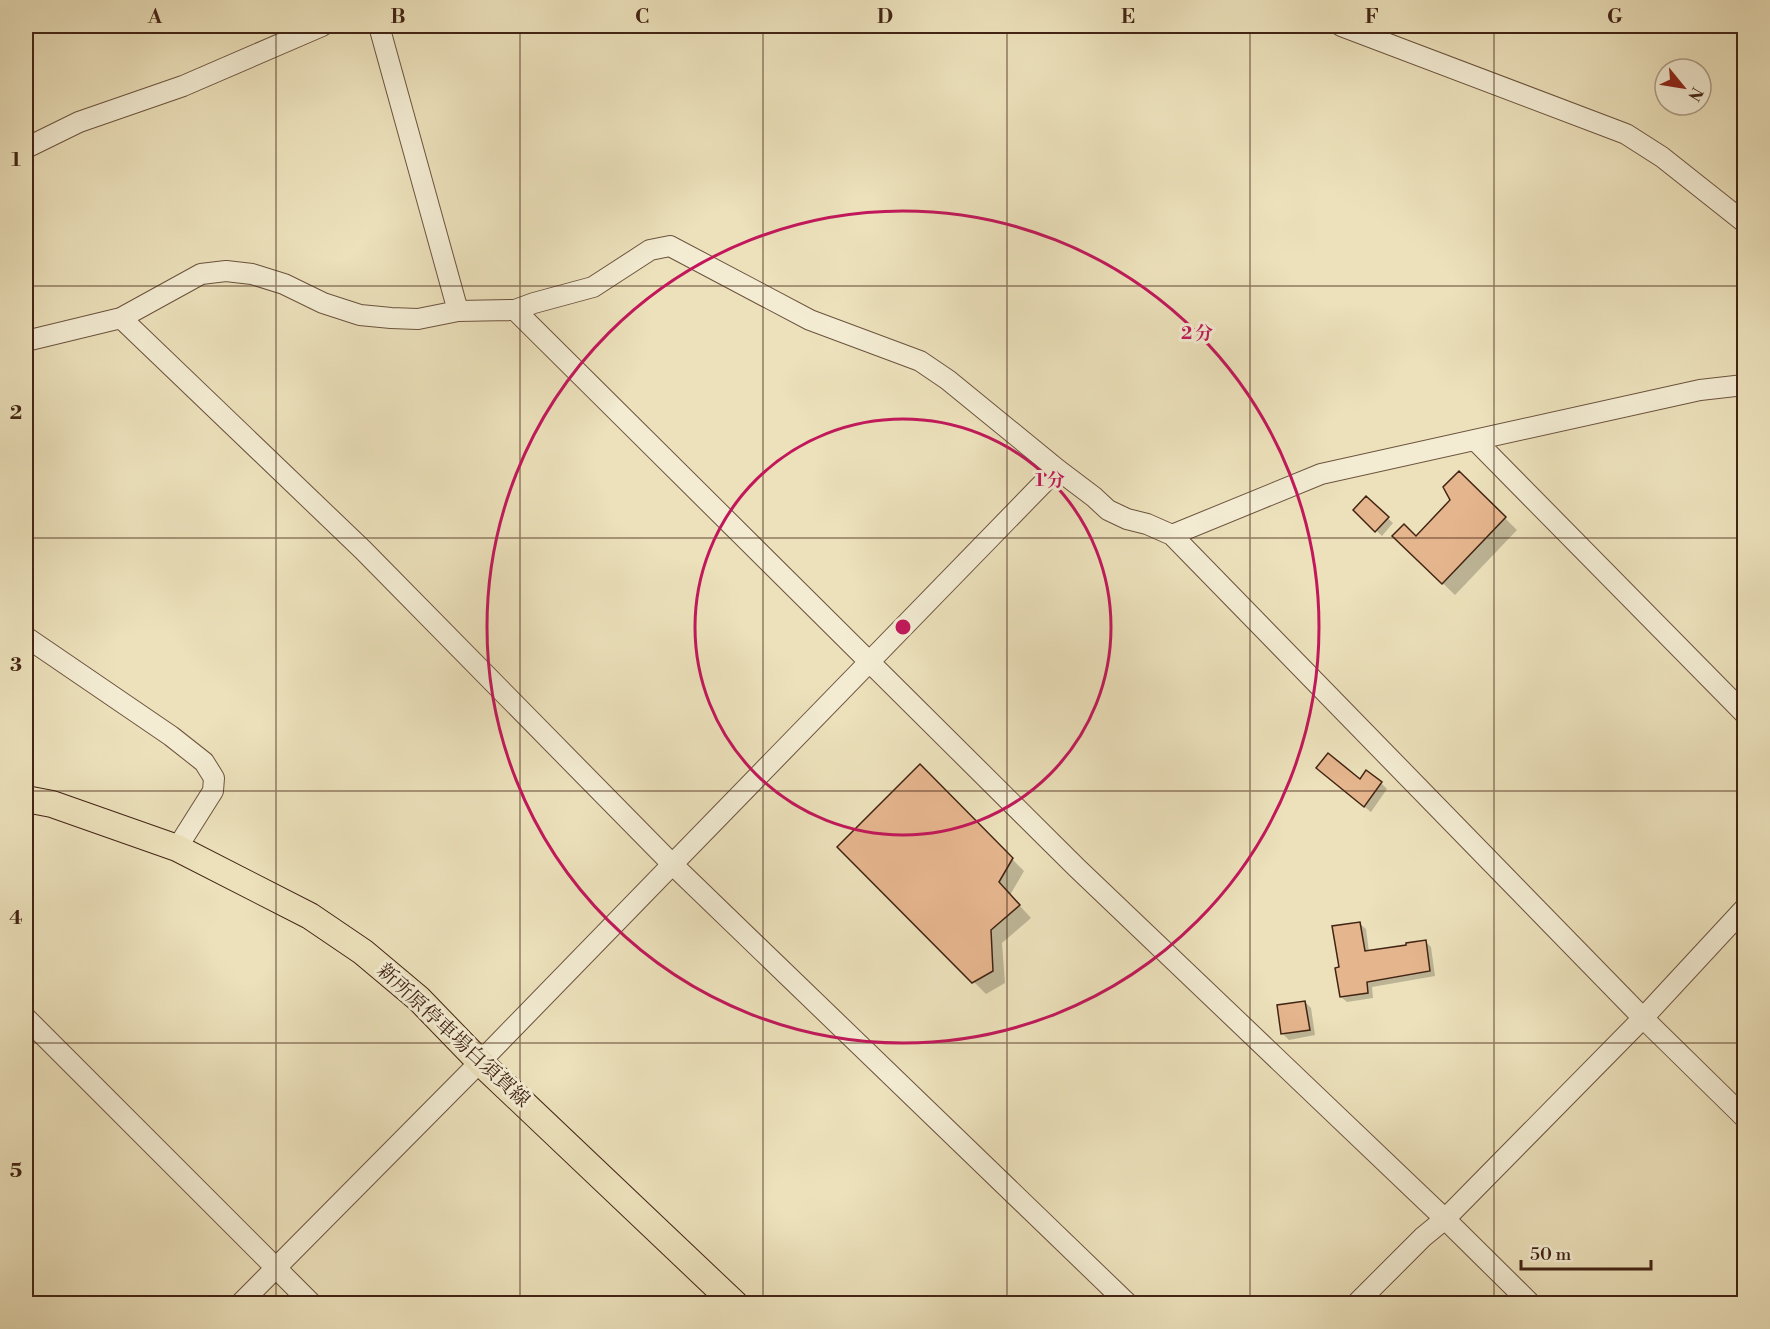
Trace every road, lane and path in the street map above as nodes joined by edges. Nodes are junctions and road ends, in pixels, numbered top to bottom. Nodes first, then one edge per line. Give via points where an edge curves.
1 (322, 26) edge
2 (379, 26) edge
3 (1341, 26) edge
4 (26, 148) edge
5 (1744, 222) edge
6 (515, 310) junction
7 (458, 311) junction
8 (121, 318) junction
9 (26, 341) edge
10 (1744, 385) edge
11 (1476, 441) junction
12 (1057, 469) junction
13 (1172, 534) junction
14 (26, 637) edge
15 (869, 662) junction
16 (1744, 713) edge
17 (26, 799) edge
18 (177, 848) junction
19 (672, 864) junction
20 (1744, 909) edge
21 (26, 1018) edge
22 (1643, 1018) junction
23 (480, 1062) junction
24 (1744, 1117) edge
25 (1445, 1219) junction
26 (276, 1266) junction
27 (240, 1304) edge
28 (312, 1304) edge
29 (735, 1304) edge
30 (1128, 1304) edge
31 (1356, 1304) edge
32 (1531, 1304) edge

1 - 4 street via 183,86 79,122
2 - 7 street
3 - 5 street via 1626,134 1662,157
6 - 7 street
6 - 12 street via 593,287 650,250 670,246 810,320 920,361
6 - 15 street
7 - 8 street via 418,319 360,315 284,284 226,271 201,273
8 - 9 street
8 - 19 street via 363,550
10 - 11 street via 1700,390
11 - 13 street via 1321,474
11 - 16 street
12 - 13 street via 1108,510
12 - 15 street
13 - 22 street
14 - 18 street via 204,762 214,778 213,791
15 - 19 street
15 - 25 street via 1077,868
17 - 18 main road, 新所原停車場白須賀線 via 52,804
18 - 23 main road, 新所原停車場白須賀線 via 310,916 363,952 419,999
19 - 23 street
19 - 30 street
20 - 22 street
21 - 26 street
22 - 24 street
22 - 25 street
23 - 26 street
23 - 29 main road, 新所原停車場白須賀線
25 - 31 street
25 - 32 street
26 - 27 street
26 - 28 street

